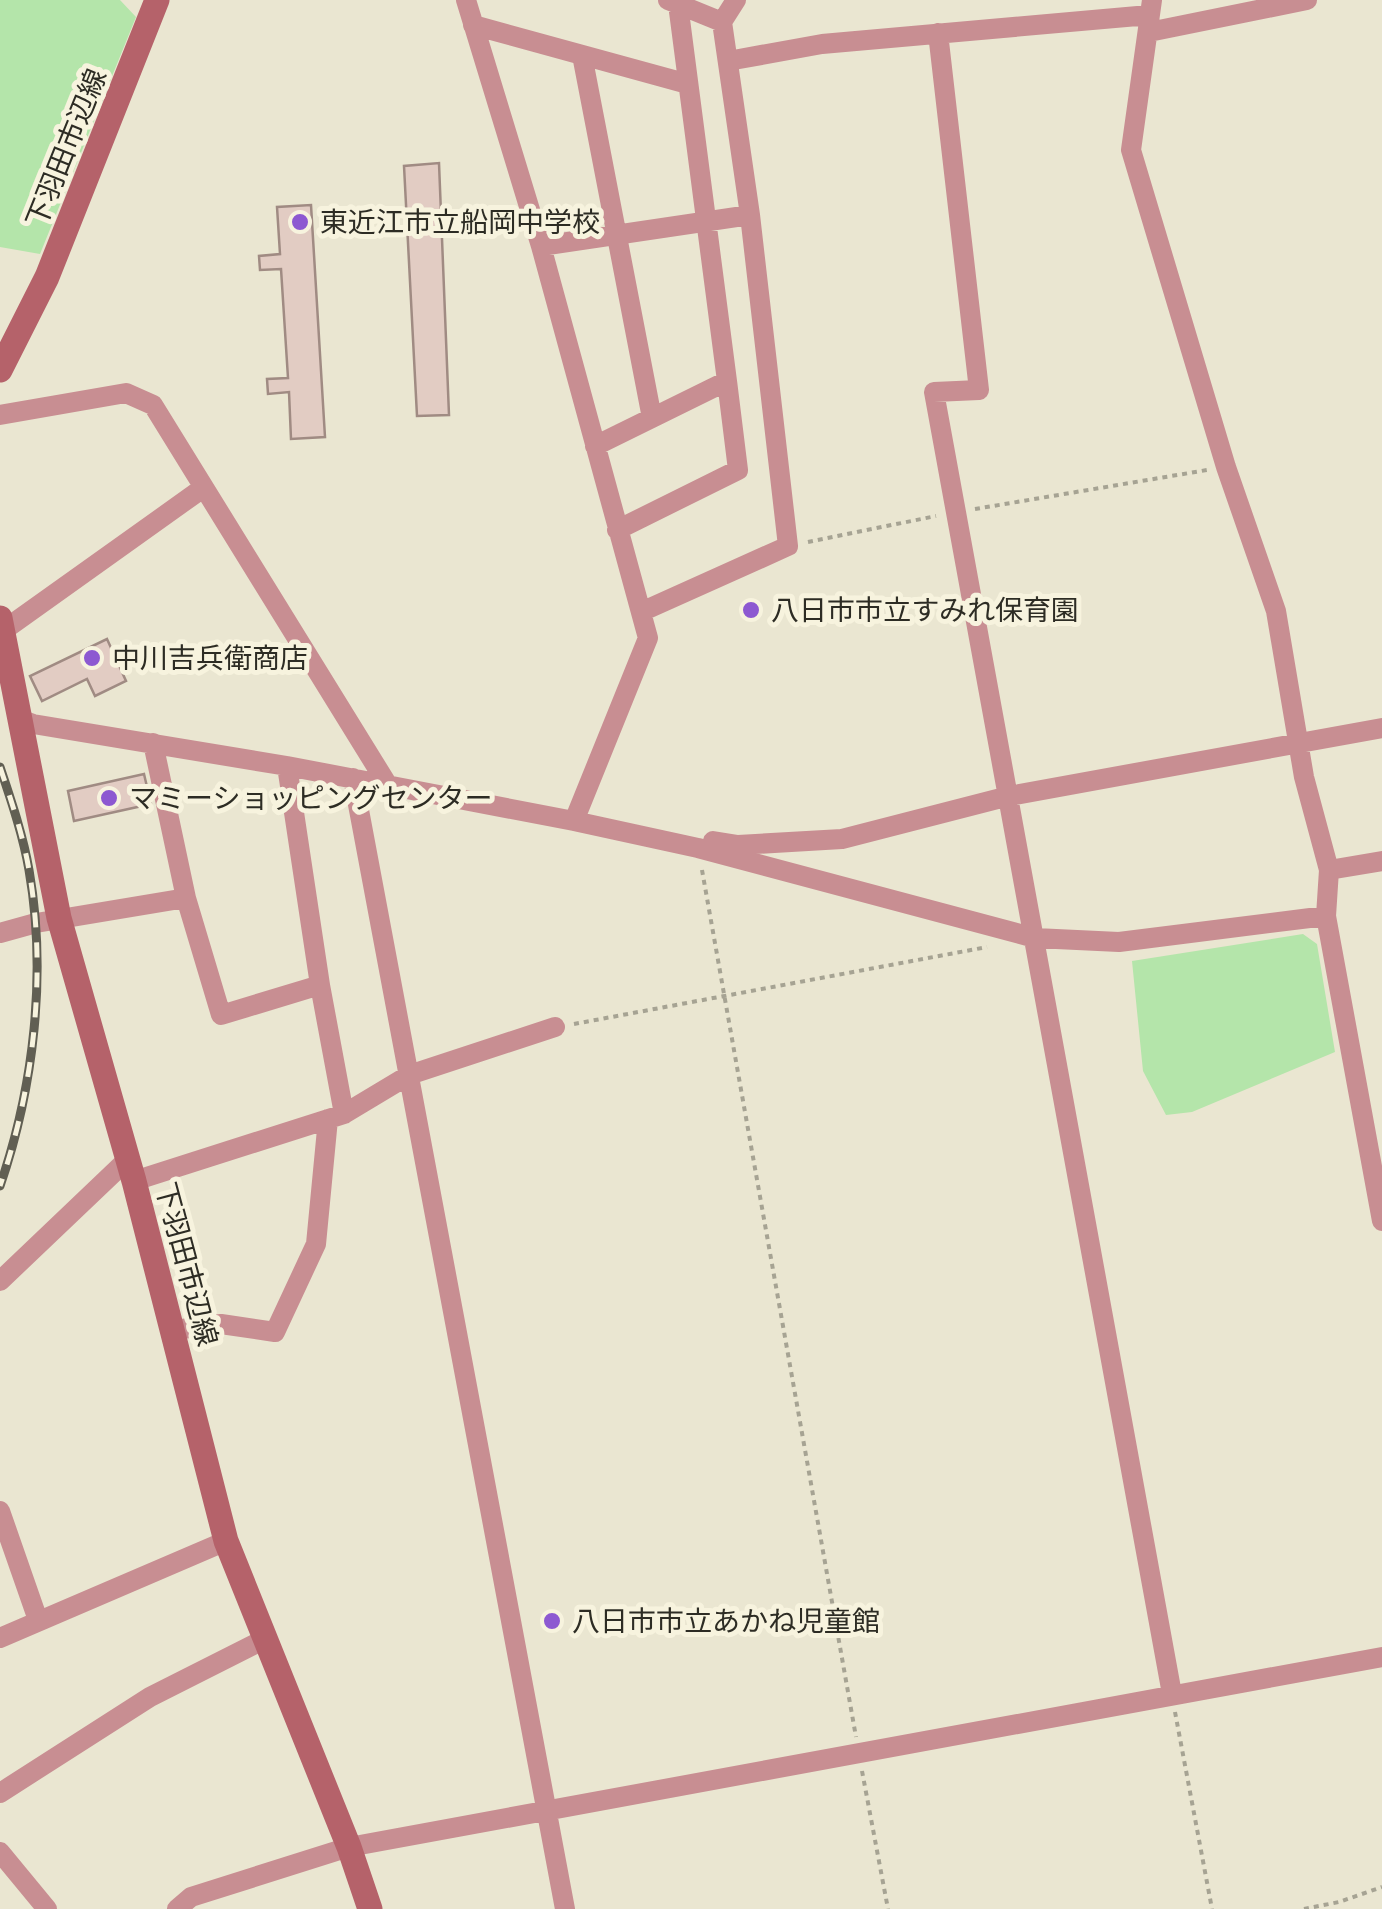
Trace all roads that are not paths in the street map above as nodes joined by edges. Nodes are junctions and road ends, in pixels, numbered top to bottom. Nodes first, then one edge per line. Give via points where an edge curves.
1 (156, 0) edge
2 (466, 0) edge
3 (736, 0) edge
4 (1307, 0) edge
5 (672, 2) edge
6 (1150, 16) edge
7 (722, 22) junction
8 (473, 25) junction
9 (938, 33) junction
10 (582, 55) junction
11 (728, 62) junction
12 (688, 84) junction
13 (750, 215) junction
14 (707, 221) junction
15 (616, 235) junction
16 (541, 246) junction
17 (0, 370) edge
18 (727, 381) junction
19 (0, 415) edge
20 (652, 418) junction
21 (595, 446) junction
22 (202, 488) junction
23 (617, 530) junction
24 (640, 612) junction
25 (2, 624) edge
26 (19, 719) junction
27 (1382, 728) edge
28 (152, 743) junction
29 (1298, 744) junction
30 (287, 766) junction
31 (353, 778) junction
32 (389, 787) junction
33 (1009, 796) junction
34 (574, 822) junction
35 (698, 848) junction
36 (1382, 861) edge
37 (1329, 870) junction
38 (186, 898) junction
39 (1326, 916) junction
40 (59, 918) junction
41 (0, 933) edge
42 (1035, 938) junction
43 (320, 985) junction
44 (554, 1027) road end
45 (409, 1075) junction
46 (336, 1116) junction
47 (131, 1170) junction
48 (1382, 1221) edge
49 (0, 1281) edge
50 (174, 1330) junction
51 (0, 1512) edge
52 (226, 1542) junction
53 (38, 1620) junction
54 (0, 1638) edge
55 (266, 1638) junction
56 (1382, 1657) edge
57 (1172, 1694) junction
58 (0, 1793) edge
59 (548, 1812) junction
60 (349, 1846) junction
61 (0, 1852) edge
62 (47, 1909) edge
63 (178, 1909) edge
64 (370, 1909) edge
65 (565, 1909) edge

1 - 17 main road, 下羽田市辺線 via 47,277
2 - 8 street
3 - 7 street
4 - 6 street
5 - 7 street
5 - 12 street
6 - 9 street
6 - 29 street via 1131,150 1276,611
7 - 11 street
8 - 10 street
8 - 16 street
9 - 11 street
9 - 33 street via 979,390 934,392
10 - 12 street
10 - 15 street
11 - 13 street
12 - 14 street
13 - 14 street
13 - 24 street via 788,546
14 - 15 street
14 - 18 street
15 - 16 street
15 - 20 street
16 - 21 street
18 - 20 street
18 - 23 street via 738,470
19 - 22 street via 135,394 153,404
20 - 21 street
21 - 23 street
22 - 25 street
22 - 32 street
23 - 24 street
24 - 34 street via 648,638
25 - 26 main road, 下羽田市辺線
26 - 28 street
26 - 40 main road, 下羽田市辺線
27 - 29 street
28 - 30 street
28 - 38 street
29 - 33 street
29 - 37 street
30 - 31 street
30 - 43 street
31 - 32 street
31 - 45 street
32 - 34 street
33 - 35 street via 842,839 710,841
33 - 42 street
34 - 35 street
35 - 42 street
36 - 37 street
37 - 39 street
38 - 40 street
38 - 43 street via 221,1015
39 - 42 street via 1120,942
39 - 48 street
40 - 41 street
40 - 47 main road, 下羽田市辺線
42 - 57 street
43 - 46 street
44 - 45 street
45 - 46 street
45 - 59 street
46 - 47 street
46 - 50 street via 316,1244 275,1332 220,1324
47 - 49 street
47 - 50 main road, 下羽田市辺線
50 - 52 main road, 下羽田市辺線
51 - 53 street
52 - 53 street
52 - 55 main road, 下羽田市辺線
53 - 54 street
55 - 58 street via 150,1697
55 - 60 main road, 下羽田市辺線
56 - 57 street
57 - 59 street
59 - 60 street
59 - 65 street
60 - 63 street via 191,1897
60 - 64 main road, 下羽田市辺線
61 - 62 street

